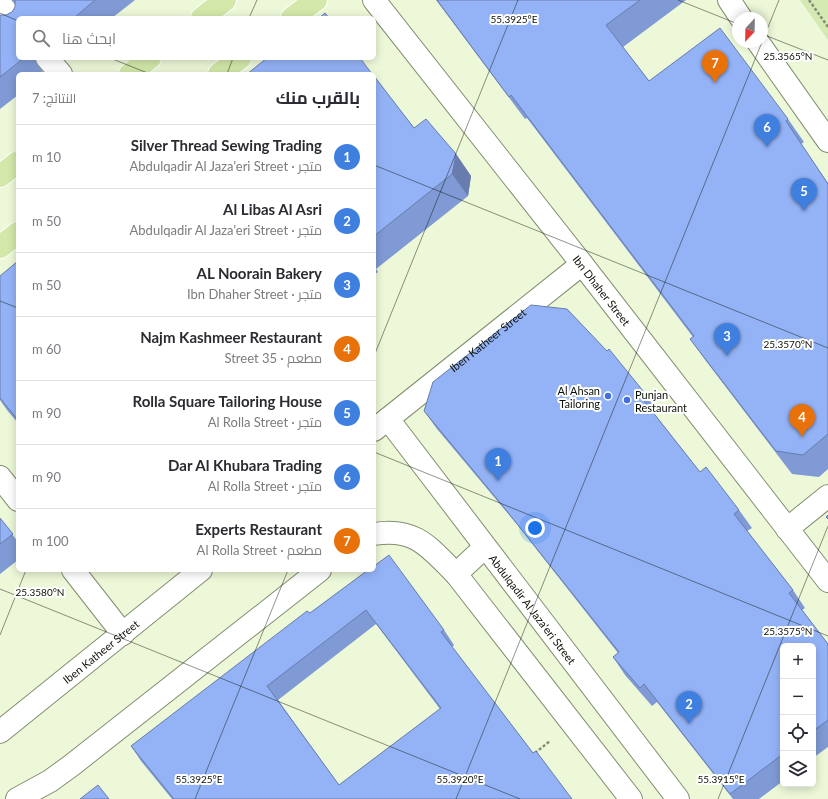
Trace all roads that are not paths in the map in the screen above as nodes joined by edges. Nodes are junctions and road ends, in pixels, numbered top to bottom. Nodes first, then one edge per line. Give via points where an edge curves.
1 (225, 0) edge
2 (316, 0) edge
3 (374, 0) edge
4 (0, 4) edge
5 (205, 16) edge
6 (295, 16) edge
7 (16, 22) edge
8 (762, 48) edge
9 (49, 60) edge
10 (148, 60) edge
11 (237, 60) edge
12 (59, 72) edge
13 (132, 72) edge
14 (222, 72) edge
15 (828, 141) edge
16 (16, 164) edge
17 (0, 176) edge
18 (16, 235) edge
19 (0, 247) edge
20 (582, 264) junction
21 (381, 425) edge
22 (0, 477) edge
23 (828, 496) edge
24 (16, 497) edge
25 (787, 529) junction
26 (376, 534) edge
27 (485, 547) junction
28 (75, 572) edge
29 (199, 572) edge
30 (317, 572) edge
31 (456, 574) junction
32 (828, 581) edge
33 (123, 634) junction
34 (0, 732) edge
35 (17, 799) edge
36 (631, 799) edge
37 (678, 799) edge

1 - 5 main road
2 - 6 main road
3 - 20 street, Ibn Dhaher Street
4 - 7 street
8 - 15 street
9 - 12 street
10 - 13 main road
11 - 14 main road
16 - 17 main road
18 - 19 main road
20 - 21 street, Iben Katheer Street
20 - 25 street, Ibn Dhaher Street
21 - 27 street, Abdulqadir Al Jaza'eri Street
22 - 24 street
23 - 25 street
25 - 32 street, Ibn Dhaher Street
26 - 31 street via 391,531 412,536 430,548
27 - 31 street
27 - 37 street, Abdulqadir Al Jaza'eri Street
28 - 33 street
29 - 33 street, Iben Katheer Street
30 - 35 street via 72,765 50,781
31 - 36 street
33 - 34 street, Iben Katheer Street

